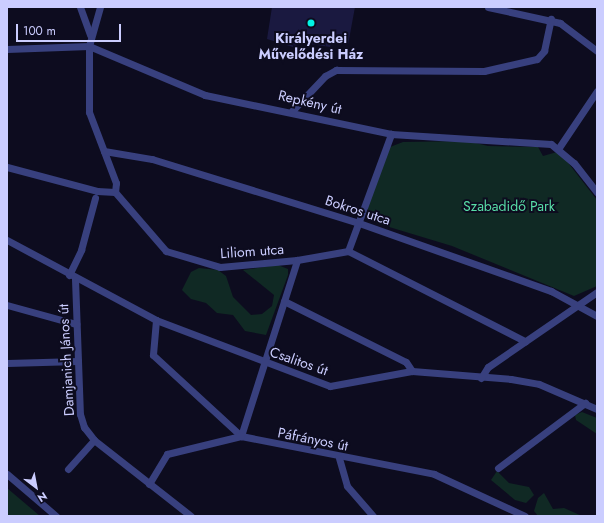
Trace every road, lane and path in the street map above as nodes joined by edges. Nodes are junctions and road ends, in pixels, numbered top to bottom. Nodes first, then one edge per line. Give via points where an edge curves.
1 (80, 7) edge
2 (100, 7) edge
3 (488, 7) edge
4 (551, 19) junction
5 (90, 35) junction
6 (89, 46) junction
7 (7, 49) edge
8 (597, 51) edge
9 (597, 91) edge
10 (292, 111) junction
11 (391, 134) junction
12 (558, 149) junction
13 (104, 151) junction
14 (7, 167) edge
15 (115, 192) junction
16 (597, 192) edge
17 (95, 198) dead end
18 (359, 223) junction
19 (7, 240) edge
20 (348, 251) junction
21 (297, 260) junction
22 (72, 277) junction
23 (597, 292) edge
24 (284, 300) junction
25 (579, 304) junction
26 (7, 305) edge
27 (597, 316) edge
28 (156, 320) junction
29 (76, 324) junction
30 (524, 341) junction
31 (78, 361) junction
32 (7, 363) edge
33 (262, 363) junction
34 (412, 371) junction
35 (481, 378) junction
36 (585, 403) junction
37 (597, 408) edge
38 (241, 436) junction
39 (94, 440) junction
40 (339, 458) junction
41 (498, 468) dead end
42 (68, 469) dead end
43 (7, 474) edge
44 (149, 484) junction
45 (56, 516) edge
46 (191, 516) edge
47 (373, 516) edge
48 (525, 516) edge

1 - 5 street
2 - 5 street
3 - 4 street
4 - 8 street via 574,30
4 - 10 street via 544,51 537,59 484,71 336,70 324,76
5 - 6 street
6 - 7 street, Repkény út
6 - 10 street, Repkény út via 205,95
6 - 13 street via 89,112
9 - 12 street
10 - 11 street, Repkény út
11 - 12 street, Repkény út via 542,142
11 - 18 street
12 - 16 street, Repkény út
13 - 15 street via 116,182
13 - 18 street, Bokros utca via 152,159
14 - 15 street via 97,191
15 - 21 street, Liliom utca via 160,246 171,253 220,267
17 - 22 street
18 - 20 street
18 - 25 street, Bokros utca
19 - 22 street
20 - 21 street, Liliom utca
20 - 30 street
21 - 24 street
22 - 28 street, Csalitos út
22 - 29 street, Damjanich János út
23 - 25 street
24 - 33 street
24 - 34 street via 406,362
25 - 27 street, Bokros utca
25 - 30 street
26 - 29 street
28 - 33 street, Csalitos út
28 - 38 street, Páfrányos út via 153,355
29 - 31 street, Damjanich János út
30 - 35 street via 488,367
31 - 32 street
31 - 39 street, Damjanich János út via 81,420
33 - 34 street, Csalitos út via 330,386
33 - 38 street
34 - 35 street, Csalitos út
35 - 36 street, Csalitos út via 527,380
36 - 37 street, Csalitos út
36 - 41 street
38 - 40 street, Páfrányos út
38 - 44 street via 167,454
39 - 42 street
39 - 44 street, Damjanich János út
40 - 47 street via 347,486
40 - 48 street, Páfrányos út via 443,477
43 - 45 street
44 - 46 street, Damjanich János út

